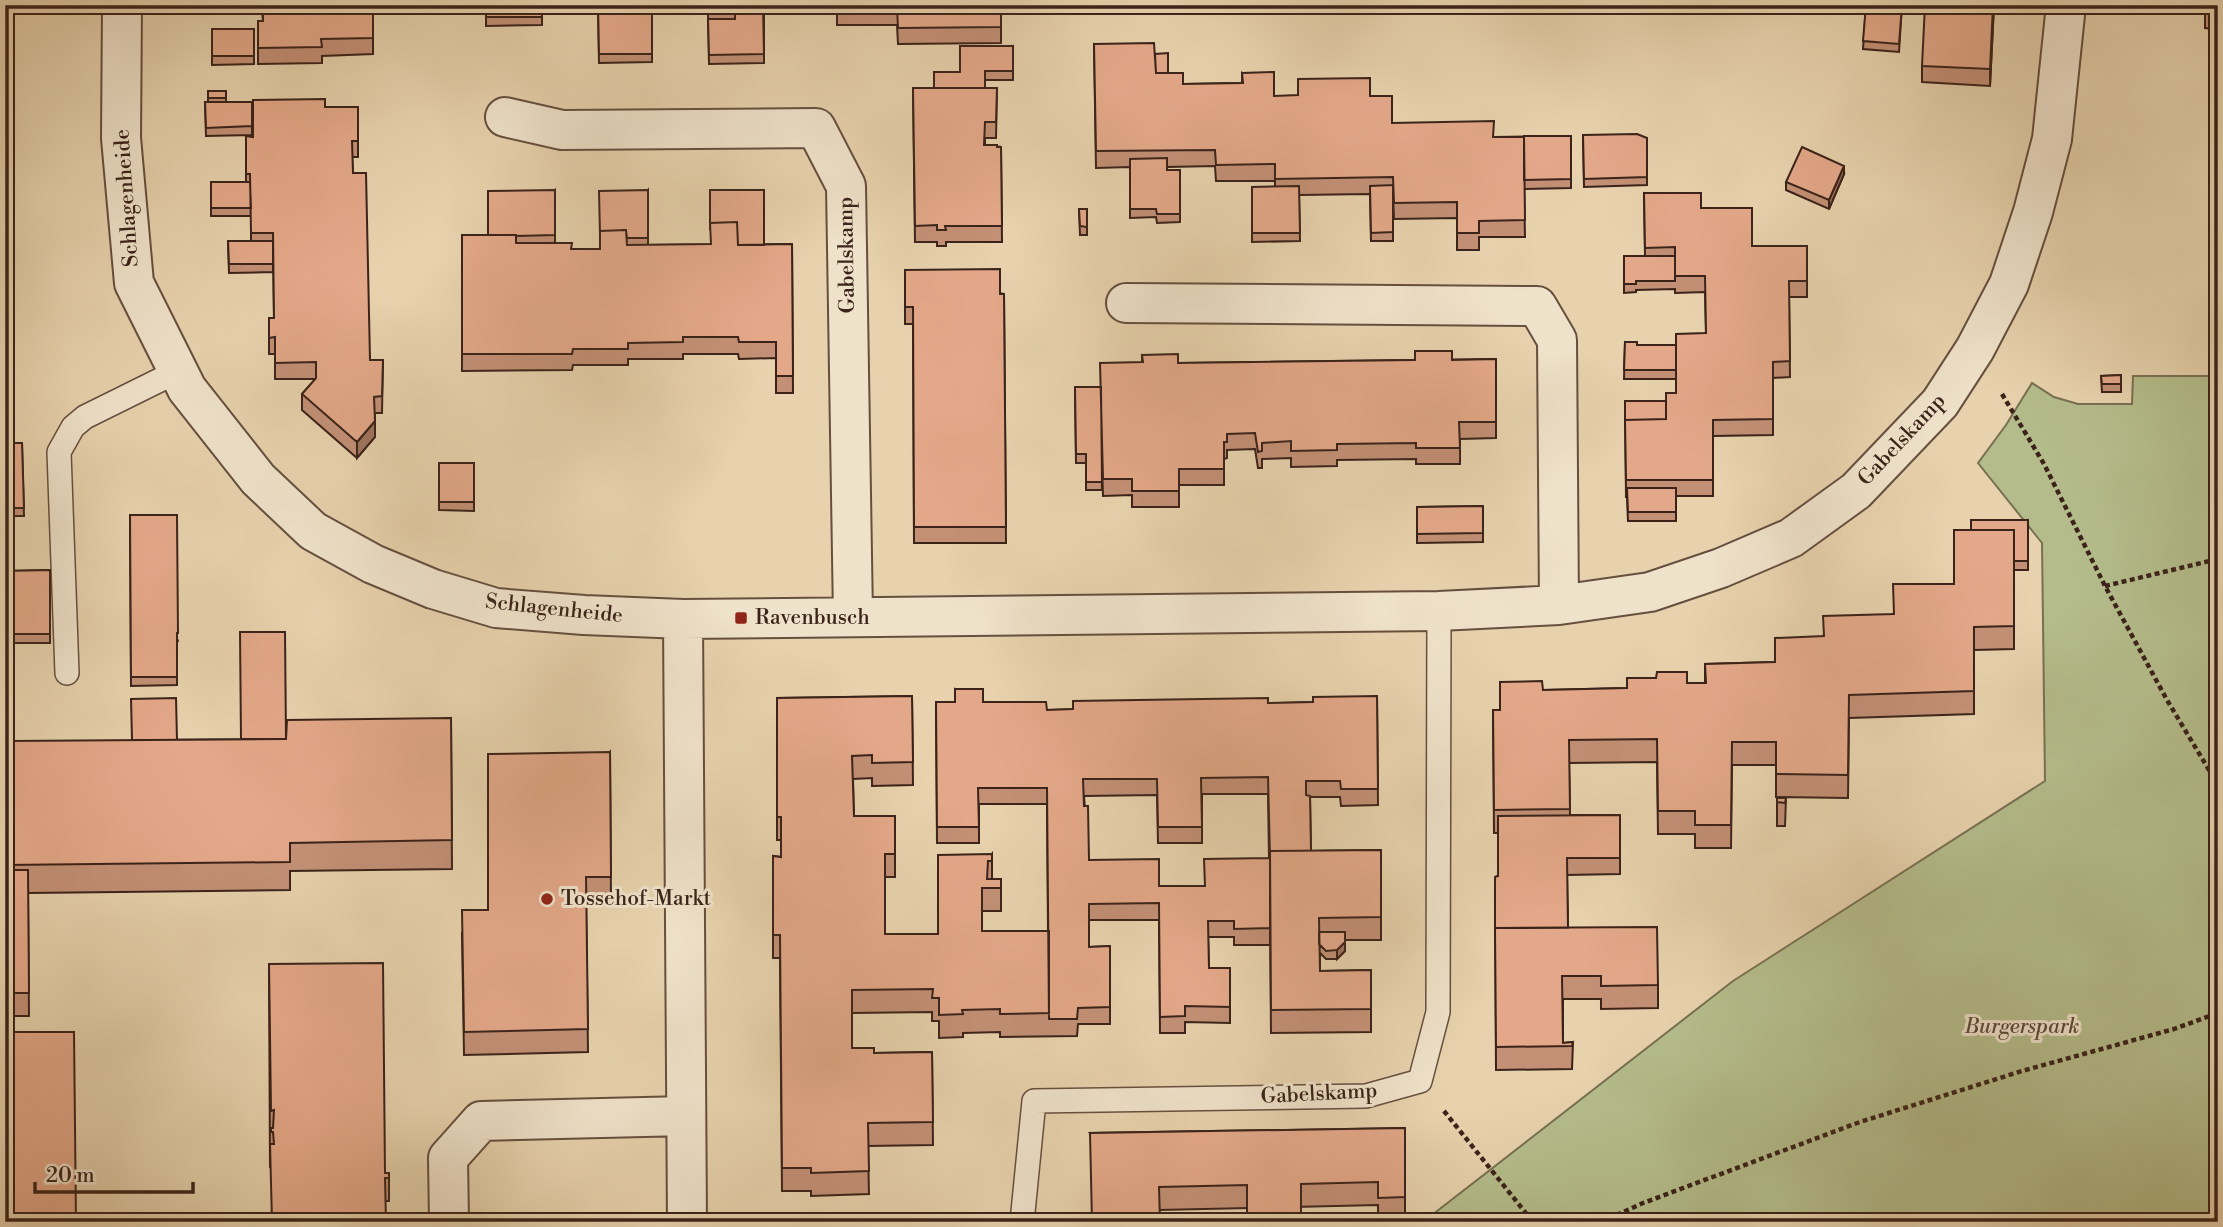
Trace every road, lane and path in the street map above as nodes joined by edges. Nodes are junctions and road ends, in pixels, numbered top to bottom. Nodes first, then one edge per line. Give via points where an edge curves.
1 (122, 5) edge
2 (2066, 5) edge
3 (505, 117) dead end
4 (1126, 303) dead end
5 (1975, 349) junction
6 (178, 371) junction
7 (2218, 559) edge
8 (2105, 586) junction
9 (1559, 605) junction
10 (1439, 611) junction
11 (853, 617) junction
12 (683, 619) junction
13 (67, 673) dead end
14 (2218, 785) edge
15 (2218, 1013) edge
16 (1420, 1081) junction
17 (686, 1116) junction
18 (449, 1222) edge
19 (687, 1222) edge
20 (1022, 1222) edge
21 (1533, 1222) edge
22 (1601, 1222) edge

1 - 6 street, Schlagenheide via 121,138 134,283
2 - 5 street, Gabelskamp via 2052,139 2033,212 2009,284
3 - 11 street, Gabelskamp via 562,130 816,128 846,186
4 - 9 street via 1536,306 1557,341
5 - 8 path via 2044,464
5 - 9 street, Gabelskamp via 1940,403 1856,491 1791,538 1650,592
6 - 12 street, Schlagenheide via 258,479 313,531 373,564 496,608
6 - 13 lane via 85,418 73,427 59,452
7 - 8 path
8 - 14 path
9 - 10 street, Gabelskamp
10 - 11 street, Gabelskamp
10 - 16 lane via 1438,1012
11 - 12 street, Gabelskamp
12 - 17 street
15 - 22 path via 1860,1122
16 - 20 lane, Gabelskamp via 1366,1096 1034,1101
16 - 21 path
17 - 18 street via 481,1121 447,1158
17 - 19 street

